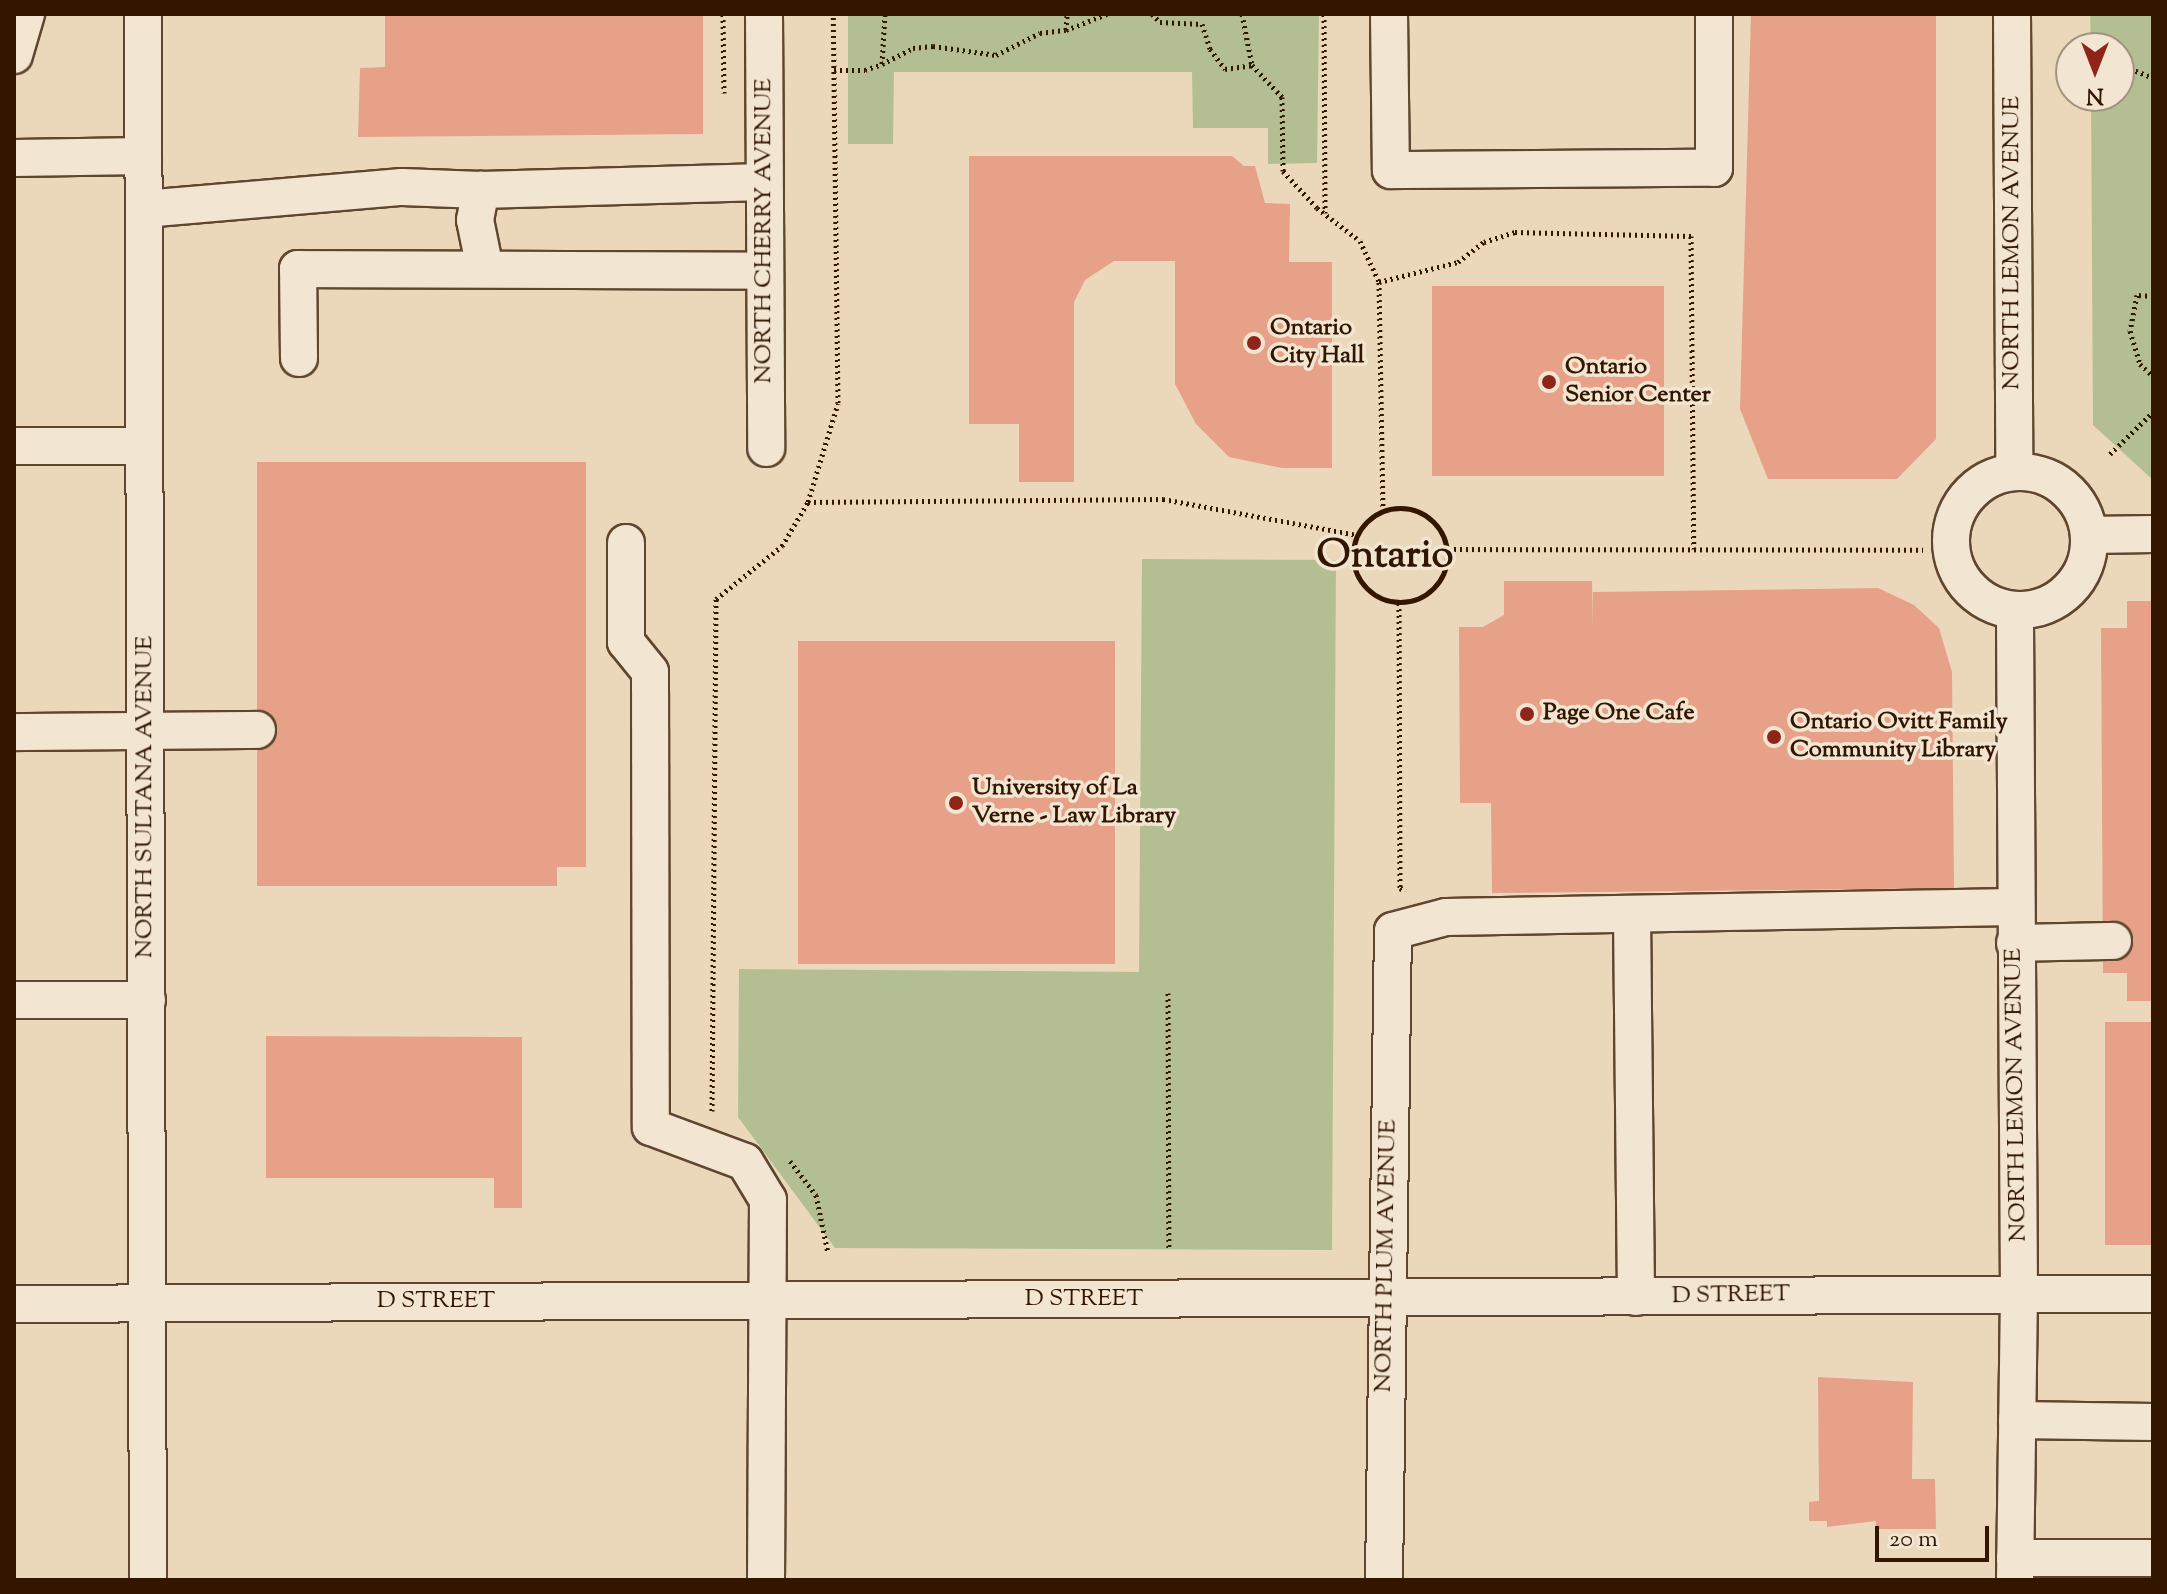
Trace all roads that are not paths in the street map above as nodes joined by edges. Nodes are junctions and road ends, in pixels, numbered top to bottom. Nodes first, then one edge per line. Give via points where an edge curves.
1 (26, 14) edge
2 (143, 14) edge
3 (764, 14) edge
4 (1389, 14) edge
5 (1714, 14) edge
6 (2012, 14) edge
7 (14, 55) edge
8 (143, 156) junction
9 (14, 158) edge
10 (764, 182) junction
11 (481, 190) junction
12 (144, 209) junction
13 (485, 269) junction
14 (765, 271) junction
15 (299, 358) dead end
16 (14, 446) edge
17 (144, 446) junction
18 (766, 448) dead end
19 (2014, 472) junction
20 (2153, 534) edge
21 (2089, 535) junction
22 (626, 543) dead end
23 (2015, 610) junction
24 (257, 730) dead end
25 (14, 732) edge
26 (146, 732) junction
27 (1632, 914) junction
28 (2015, 925) junction
29 (2113, 941) dead end
30 (14, 1000) edge
31 (147, 1000) junction
32 (2019, 1294) junction
33 (2153, 1294) edge
34 (1636, 1297) junction
35 (1384, 1298) junction
36 (767, 1301) junction
37 (147, 1303) junction
38 (14, 1304) edge
39 (2017, 1420) junction
40 (2153, 1422) edge
41 (2153, 1558) edge
42 (2015, 1569) edge
43 (148, 1580) edge
44 (766, 1580) edge
45 (1384, 1580) edge

1 - 7 street
2 - 8 street, NORTH SULTANA AVENUE
3 - 10 street, NORTH CHERRY AVENUE
4 - 5 street via 1391,170 1405,170 1714,168
6 - 19 street, NORTH LEMON AVENUE
8 - 9 street
8 - 12 street, NORTH SULTANA AVENUE
10 - 11 street
10 - 14 street, NORTH CHERRY AVENUE
11 - 12 street via 402,187
11 - 13 street via 475,220
12 - 17 street, NORTH SULTANA AVENUE
13 - 14 street
13 - 15 street via 298,269
14 - 18 street, NORTH CHERRY AVENUE
16 - 17 street
17 - 26 street, NORTH SULTANA AVENUE
19 - 21 street via 2056,482 2084,513
19 - 23 street via 1973,490 1952,530 1952,553 1974,592 1993,605
20 - 21 street
21 - 23 street via 2082,573 2070,590 2044,605
22 - 36 street via 626,642 650,672 651,1127 745,1162 768,1200
23 - 28 street, NORTH LEMON AVENUE
24 - 26 street
25 - 26 street
26 - 31 street, NORTH SULTANA AVENUE
27 - 28 street
27 - 34 street
27 - 35 street, NORTH PLUM AVENUE via 1446,917 1393,931 1393,1249
28 - 29 street
28 - 32 street, NORTH LEMON AVENUE
30 - 31 street
31 - 37 street, NORTH SULTANA AVENUE
32 - 33 street, D STREET
32 - 34 street, D STREET
32 - 39 street, NORTH LEMON AVENUE
34 - 35 street, D STREET
35 - 36 street, D STREET
35 - 45 street, NORTH PLUM AVENUE
36 - 37 street, D STREET
36 - 44 street
37 - 38 street, D STREET
37 - 43 street, NORTH SULTANA AVENUE
39 - 40 street
39 - 42 street, NORTH LEMON AVENUE
41 - 42 street

